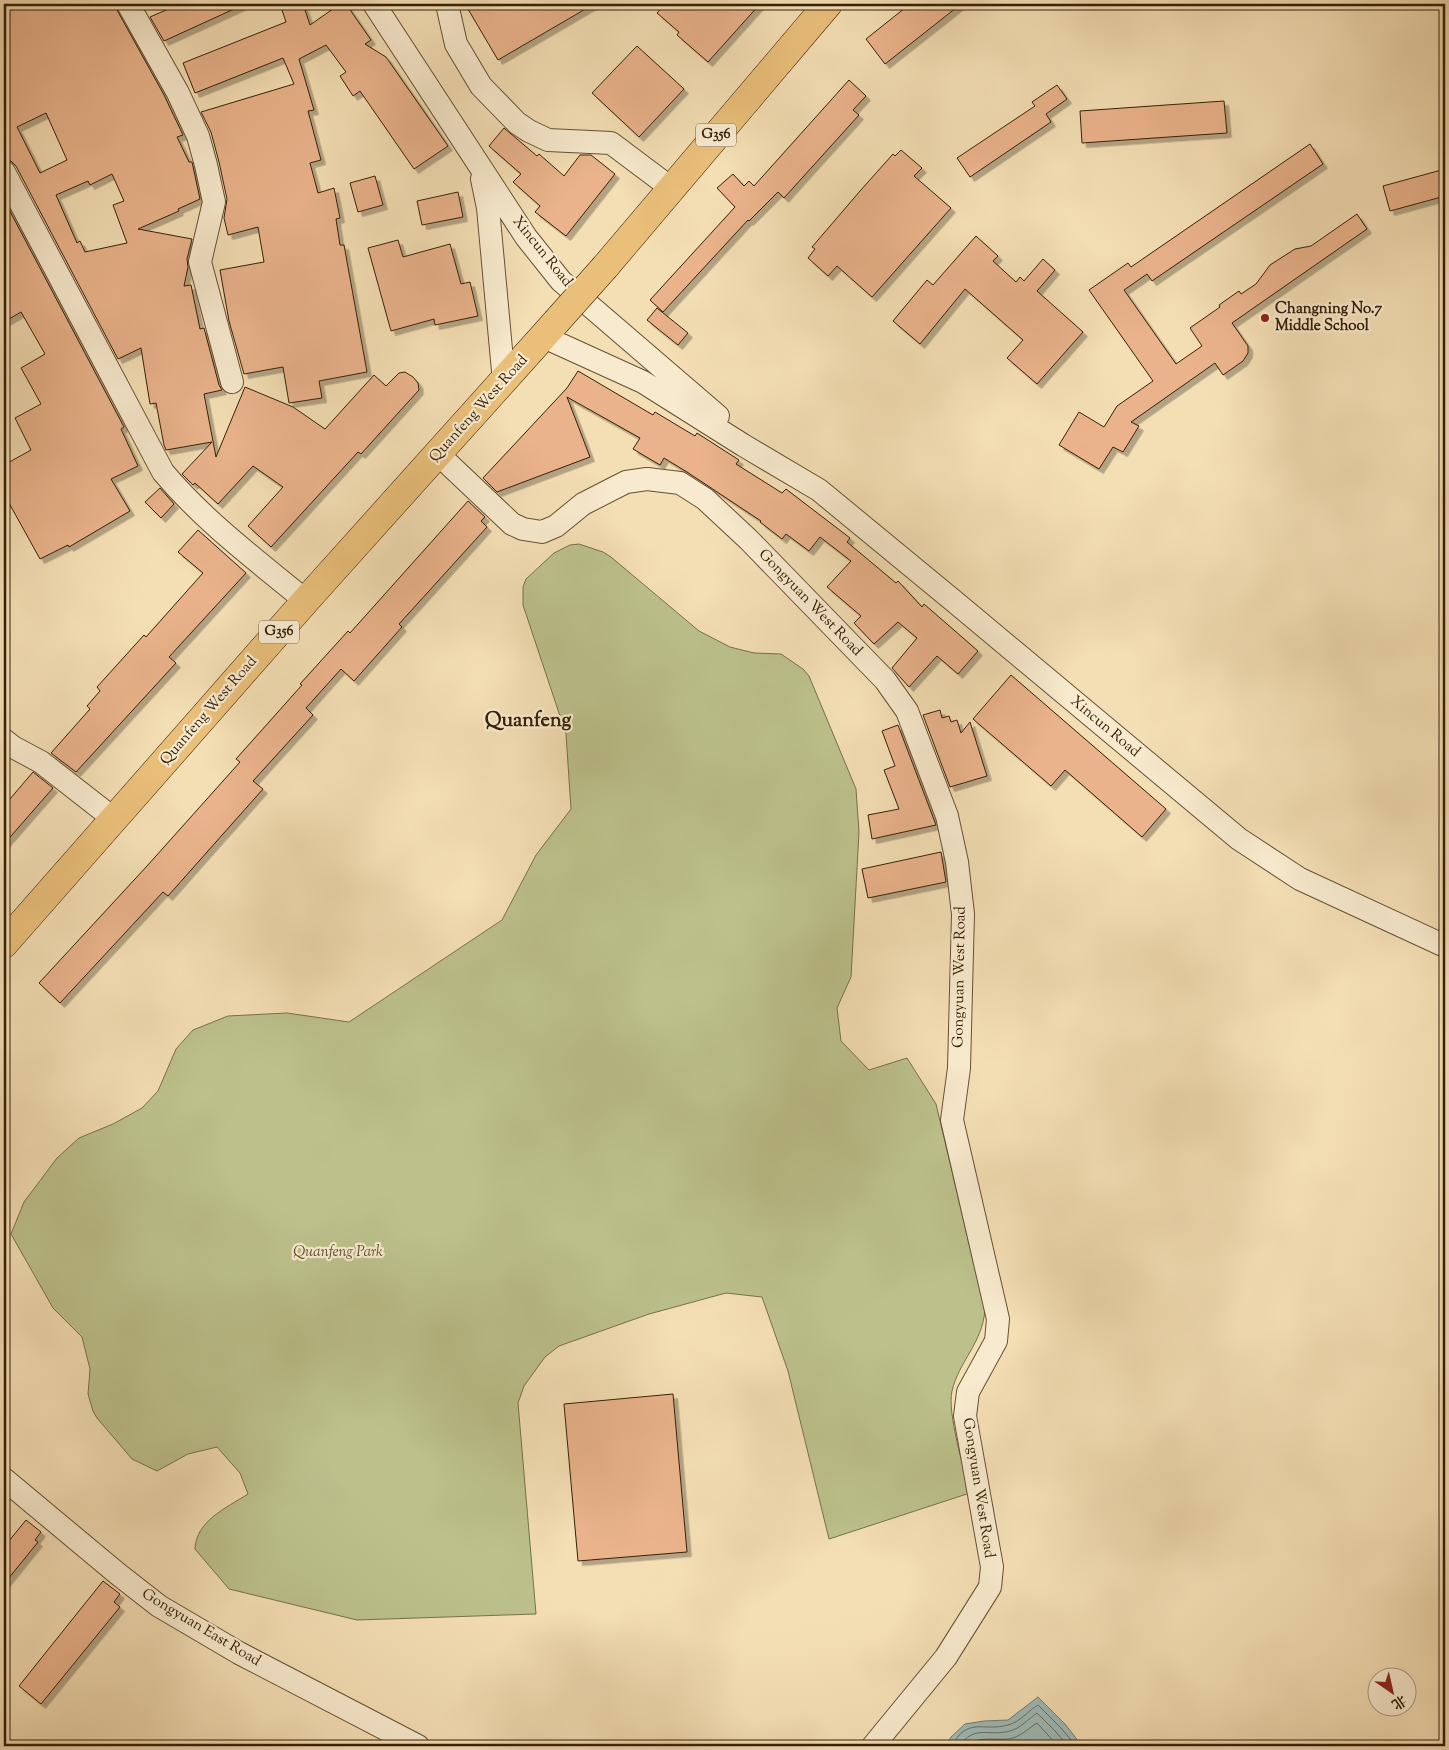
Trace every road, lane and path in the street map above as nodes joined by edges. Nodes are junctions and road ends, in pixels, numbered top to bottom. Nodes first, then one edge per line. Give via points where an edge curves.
1 (128, 4) edge
2 (374, 4) edge
3 (447, 4) edge
4 (828, 4) edge
5 (475, 160) junction
6 (4, 172) edge
7 (671, 188) junction
8 (550, 329) junction
9 (232, 382) dead end
10 (504, 382) junction
11 (438, 454) junction
12 (788, 472) junction
13 (306, 602) junction
14 (4, 740) edge
15 (114, 820) junction
16 (4, 944) edge
17 (1445, 946) edge
18 (4, 1478) edge
19 (893, 1736) edge
20 (418, 1746) edge
21 (873, 1746) edge

1 - 9 street via 178,94 198,136 206,165 214,202 200,262
2 - 5 street, Xincun Road
3 - 7 street via 461,53 481,86 517,123 548,140 611,143
4 - 7 highway, G356
5 - 10 street via 488,208
5 - 12 street, Xincun Road via 526,237 561,281 690,393
6 - 13 street via 162,472 215,526
7 - 8 highway, G356, bridge
8 - 10 highway, Quanfeng West Road / G356
8 - 12 street, Xincun Road
10 - 11 highway, Quanfeng West Road / G356
11 - 13 highway, Quanfeng West Road / G356
11 - 19 street, Gongyuan West Road via 512,524 523,529 542,532 556,526 583,504 626,482 647,479 680,483 705,499 886,680 907,711 947,816 963,914 959,1068 952,1120 998,1320 996,1341 968,1392 965,1416 992,1567 990,1587
12 - 17 street, Xincun Road via 827,497 1239,839 1300,880
13 - 15 highway, Quanfeng West Road / G356
14 - 15 street via 41,762
15 - 16 highway, Quanfeng West Road / G356
18 - 20 street, Gongyuan East Road via 159,1606 239,1653
19 - 21 street, Gongyuan West Road

